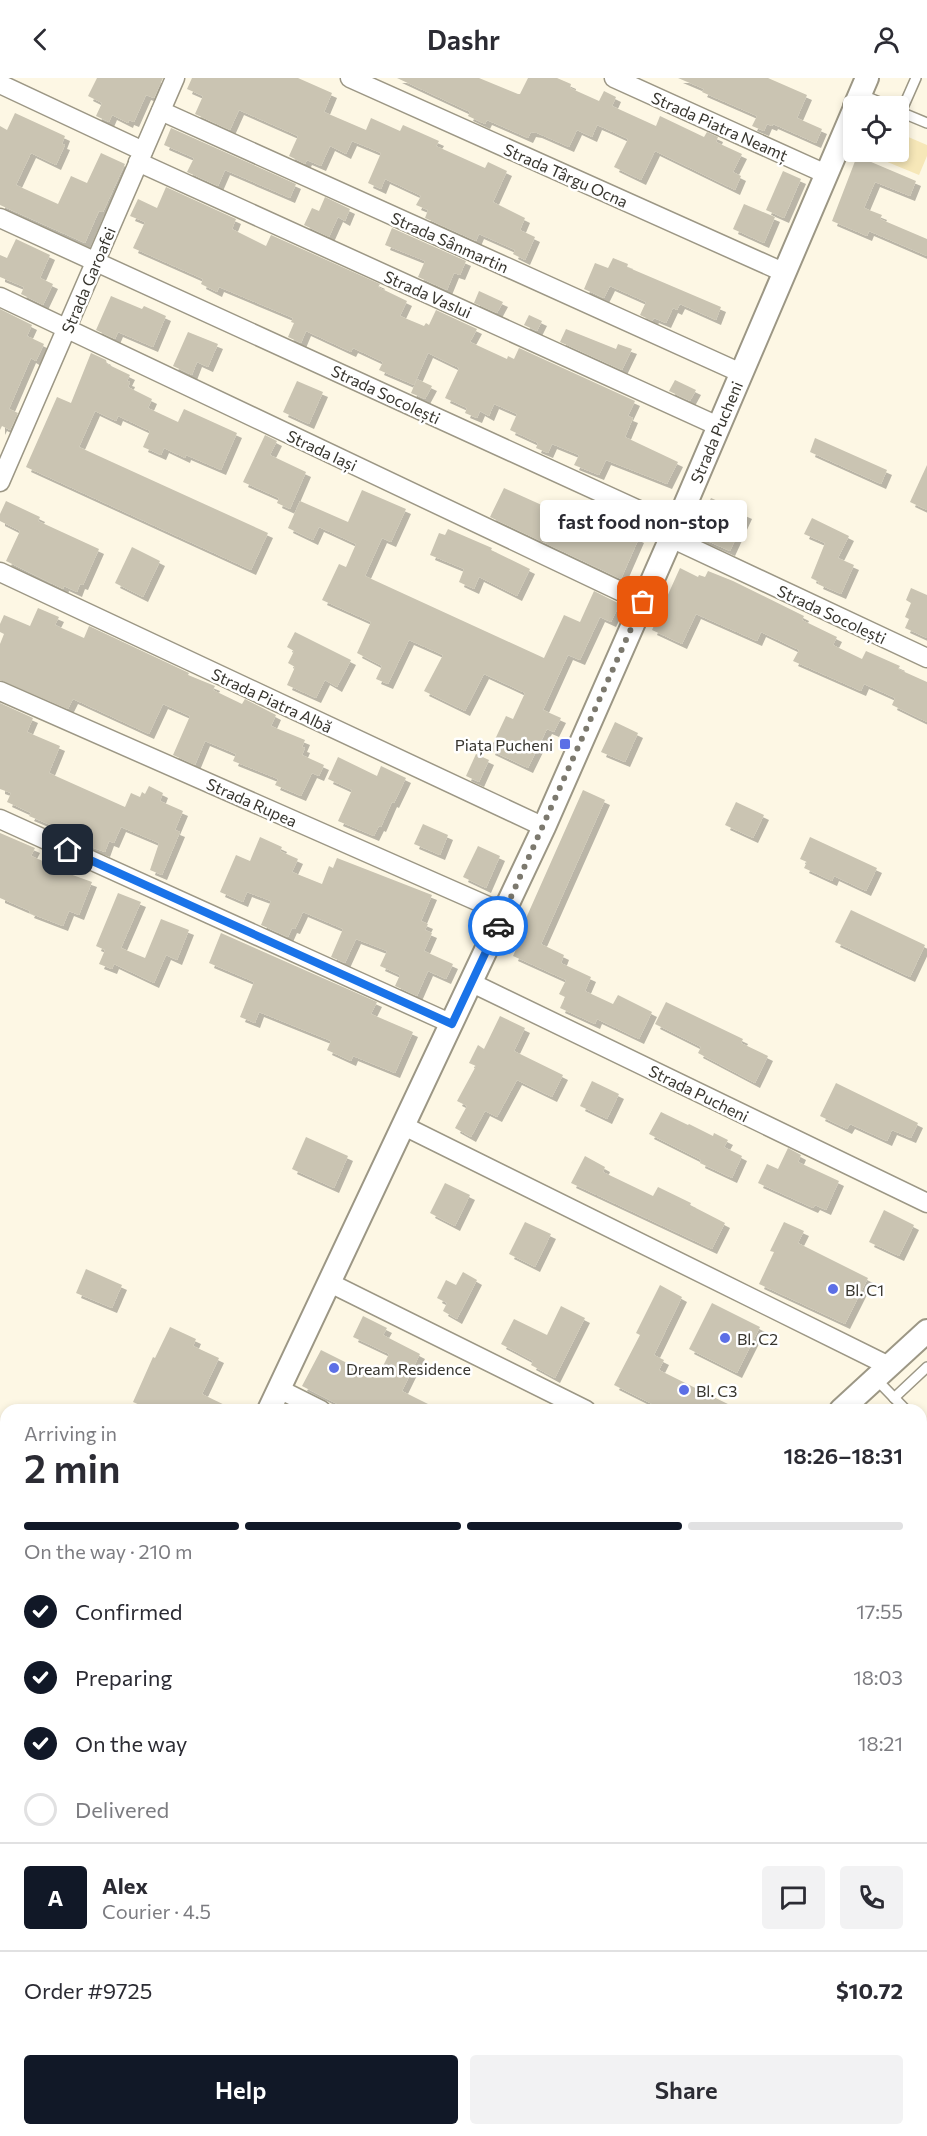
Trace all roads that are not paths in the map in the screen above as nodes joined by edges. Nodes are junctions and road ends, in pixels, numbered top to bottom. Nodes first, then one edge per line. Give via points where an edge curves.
1 (175, 78) edge
2 (350, 78) edge
3 (615, 78) edge
4 (916, 78) edge
5 (0, 84) edge
6 (907, 96) edge
7 (161, 111) junction
8 (909, 115) edge
9 (927, 123) edge
10 (843, 134) edge
11 (141, 157) junction
12 (826, 174) junction
13 (0, 218) edge
14 (96, 261) junction
15 (783, 272) junction
16 (0, 297) edge
17 (66, 329) junction
18 (741, 373) junction
19 (718, 426) junction
20 (5, 453) edge
21 (0, 482) edge
22 (673, 533) junction
23 (0, 572) edge
24 (643, 602) junction
25 (927, 658) edge
26 (0, 691) edge
27 (0, 819) edge
28 (544, 827) junction
29 (504, 913) junction
30 (472, 983) junction
31 (452, 1024) junction
32 (404, 1126) junction
33 (927, 1203) edge
34 (330, 1284) junction
35 (927, 1331) edge
36 (927, 1367) edge
37 (882, 1372) junction
38 (279, 1389) junction
39 (894, 1398) junction
40 (272, 1404) edge
41 (309, 1404) edge
42 (574, 1404) edge
43 (847, 1404) edge
44 (900, 1404) edge

1 - 7 street, Strada Garoafei
2 - 15 street, Strada Târgu Ocna
3 - 12 street, Strada Piatra Neamț
4 - 6 lane
5 - 11 street, Strada Vaslui
7 - 11 street, Strada Garoafei
7 - 18 street, Strada Sânmartin
8 - 9 lane
10 - 12 street, Strada Pucheni
11 - 14 street, Strada Garoafei
11 - 19 street, Strada Vaslui
12 - 15 street, Strada Pucheni
13 - 14 street, Strada Socolești
14 - 17 street, Strada Garoafei
14 - 22 street, Strada Socolești
15 - 18 street, Strada Pucheni
16 - 17 street, Strada Iași
17 - 20 street, Strada Garoafei
17 - 24 street, Strada Iași
18 - 19 street, Strada Pucheni
19 - 22 street, Strada Pucheni
20 - 21 street, Strada Garoafei
22 - 24 street, Strada Pucheni
22 - 25 street, Strada Socolești
23 - 28 street, Strada Piatra Albă
24 - 28 street, Strada Pucheni
26 - 29 street, Strada Rupea
27 - 31 street
28 - 29 street, Strada Pucheni
29 - 30 street, Strada Pucheni
30 - 31 street, Strada Pucheni
30 - 33 street, Strada Pucheni
31 - 32 street, Strada Pucheni
32 - 34 street, Strada Pucheni
32 - 37 street
34 - 38 street, Strada Pucheni
34 - 42 street
35 - 37 street
36 - 39 lane
37 - 39 lane
37 - 43 street
38 - 40 street, Strada Pucheni
38 - 41 street
39 - 44 lane

